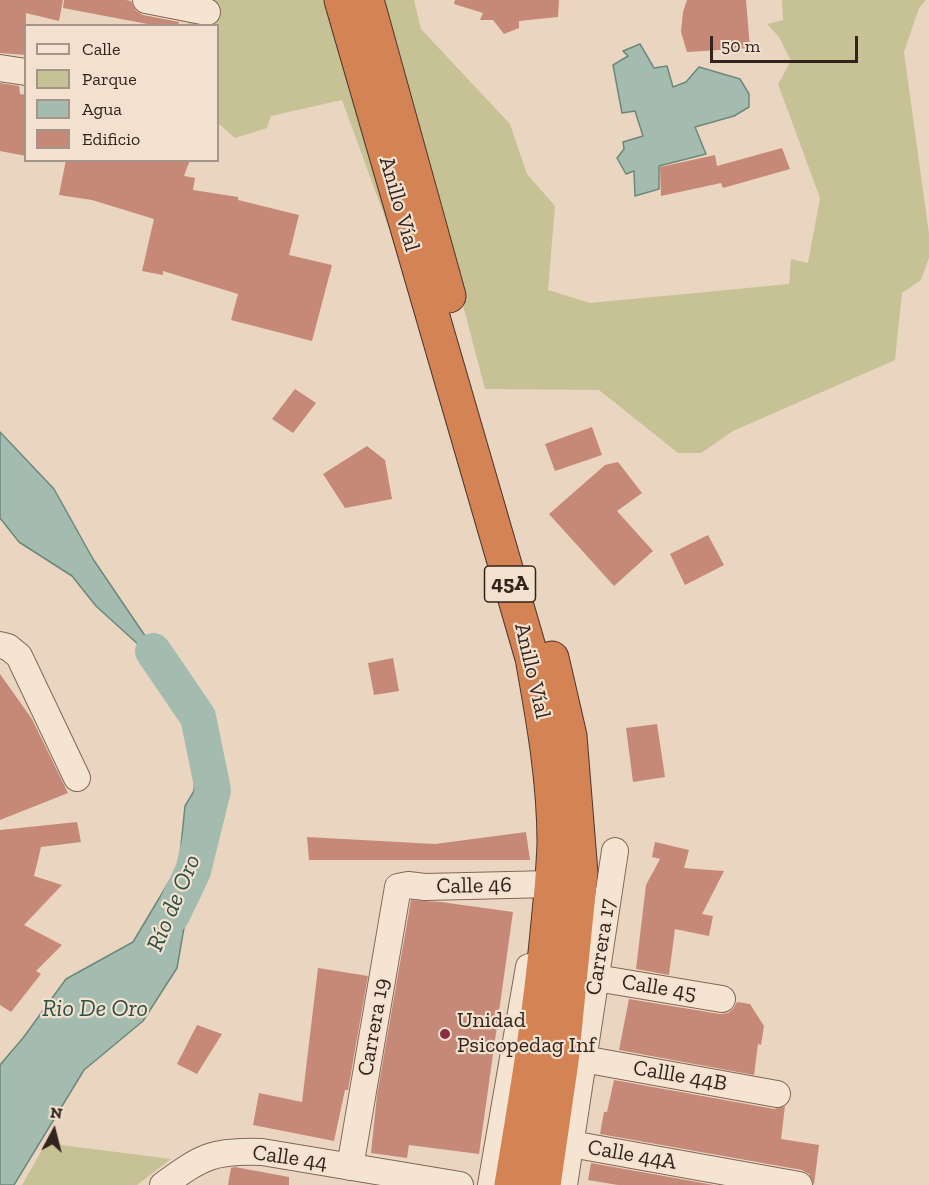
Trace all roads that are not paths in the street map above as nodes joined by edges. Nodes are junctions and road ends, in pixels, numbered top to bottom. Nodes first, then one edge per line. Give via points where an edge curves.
1 (146, 0) edge
2 (341, 0) edge
3 (367, 0) edge
4 (207, 12) dead end
5 (0, 68) edge
6 (24, 72) edge
7 (0, 645) edge
8 (77, 778) dead end
9 (615, 851) dead end
10 (398, 887) joint
11 (550, 896) junction
12 (596, 978) junction
13 (722, 999) dead end
14 (583, 1059) junction
15 (777, 1094) dead end
16 (216, 1154) junction
17 (350, 1167) junction
18 (556, 1172) edge
19 (163, 1185) edge
20 (198, 1185) edge
21 (460, 1185) edge
22 (491, 1185) edge
23 (511, 1185) edge
24 (799, 1185) edge

1 - 4 street
2 - 11 highway, Anillo Víal / 45A via 532,658 550,781 554,843
3 - 18 highway, Anillo Víal / 45A via 546,635 570,736 581,873 562,1061
5 - 6 street
7 - 8 street via 19,656
9 - 12 street, Carrera 17
10 - 11 street, Calle 46
10 - 17 street, Carrera 19
11 - 22 street via 529,962
11 - 23 highway, Anillo Víal / 45A via 532,1060
12 - 13 street, Calle 45
12 - 14 street, Carrera 17
14 - 15 street, Callle 44B
14 - 18 street, Carrera 17
16 - 17 street, Calle 44 via 262,1152
16 - 19 street, Calle 44 via 198,1161
16 - 20 street
17 - 21 street, Calle 44
18 - 24 street, Calle 44A

